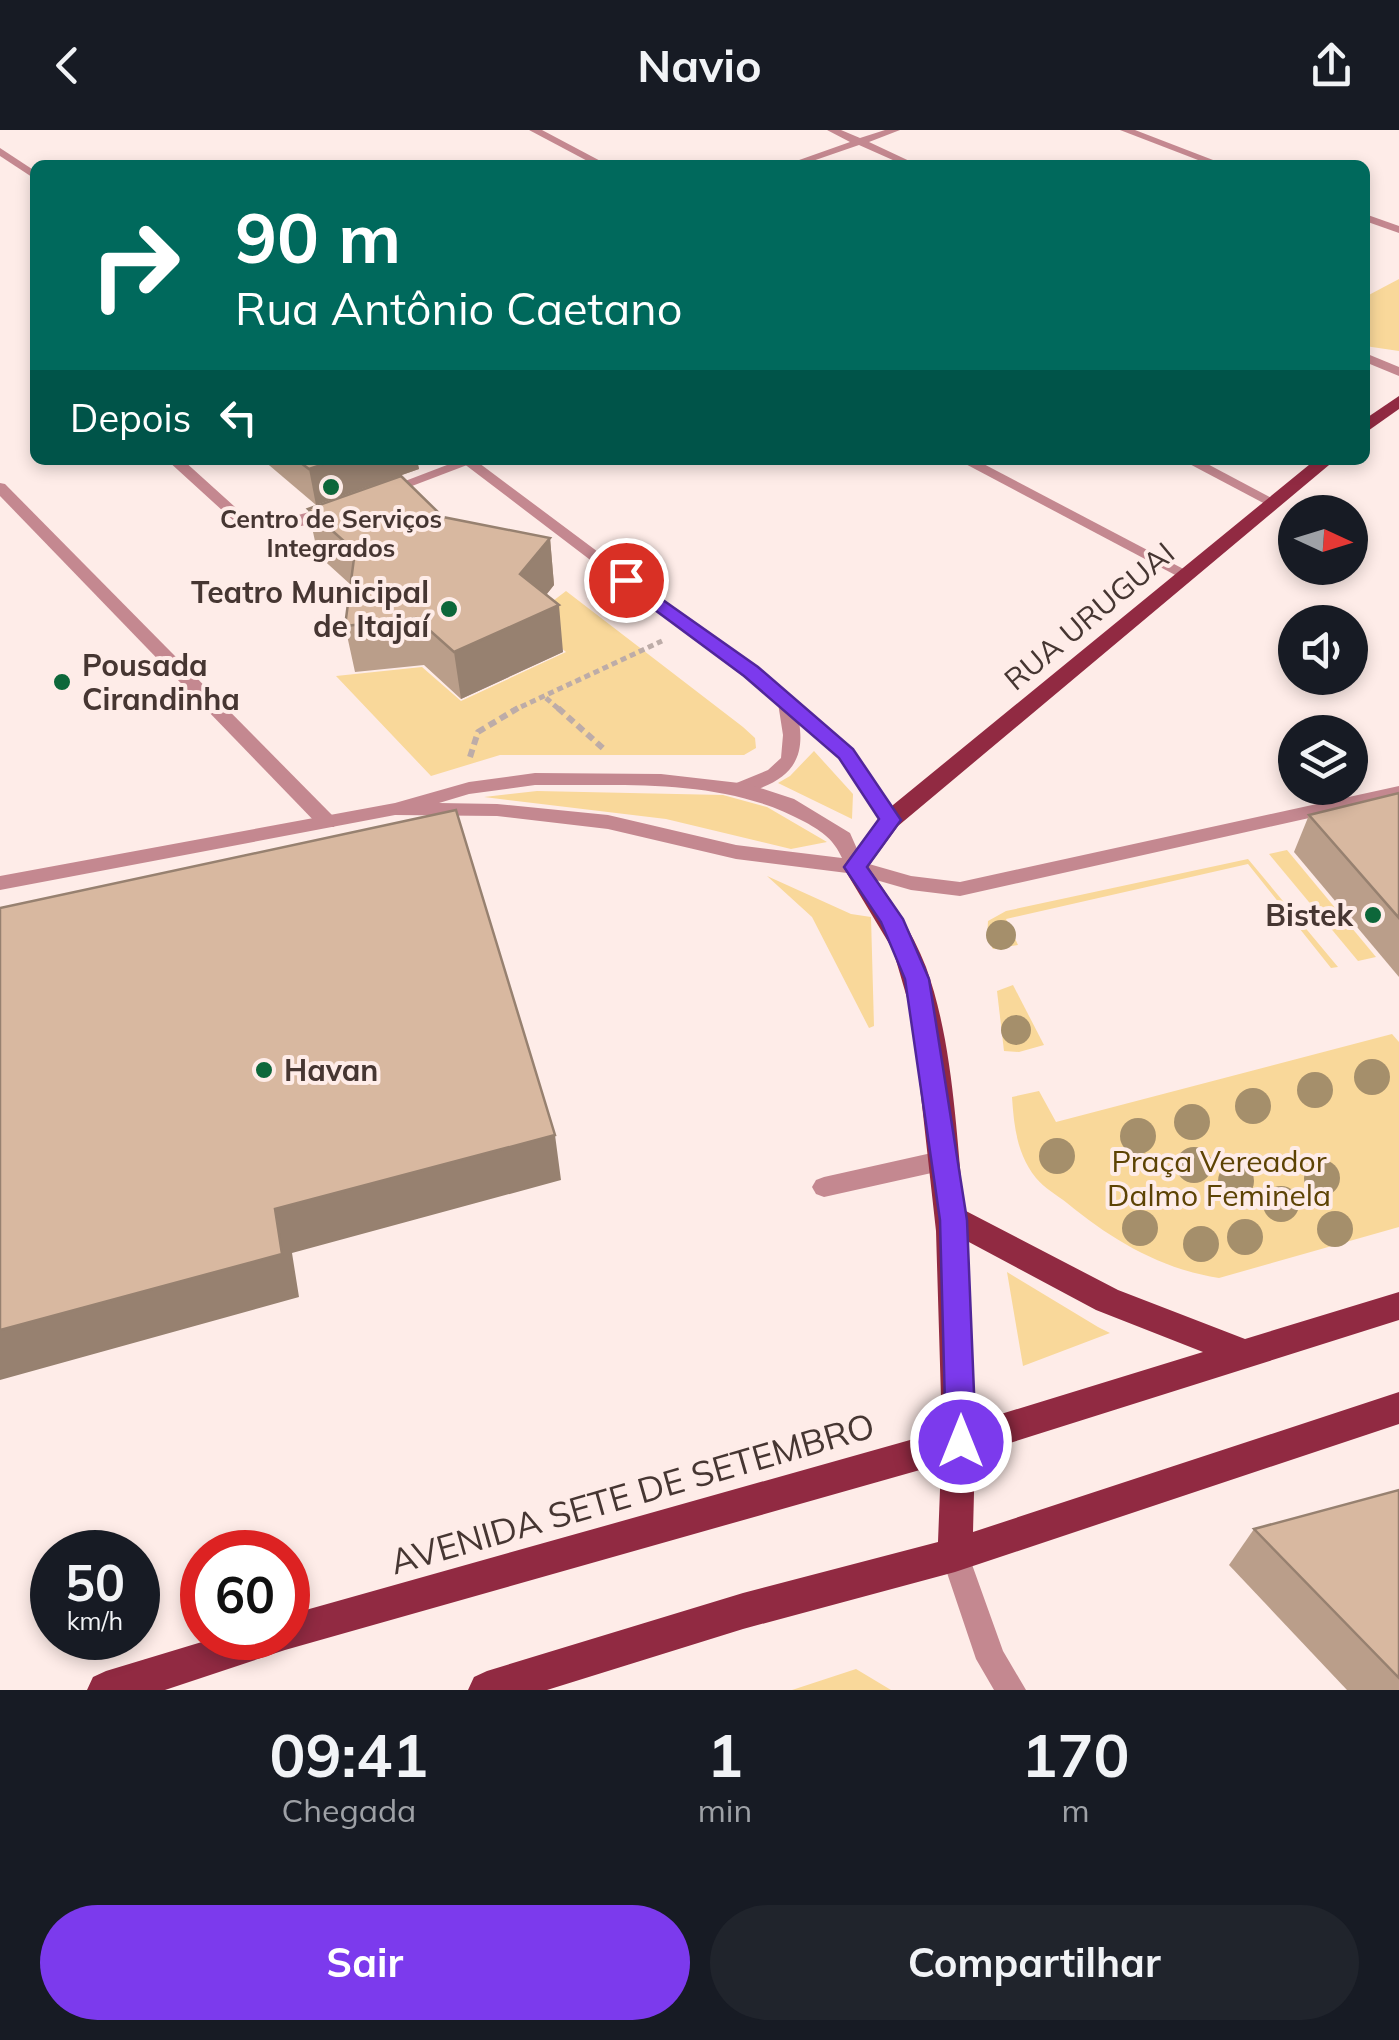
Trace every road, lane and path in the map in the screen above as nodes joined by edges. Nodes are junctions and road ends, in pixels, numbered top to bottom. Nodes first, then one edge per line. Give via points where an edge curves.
1 (534, 130) edge
2 (832, 130) edge
3 (895, 130) edge
4 (1125, 130) edge
5 (859, 142) junction
6 (0, 151) edge
7 (593, 160) edge
8 (805, 160) edge
9 (901, 160) edge
10 (1207, 160) edge
11 (30, 172) edge
12 (1370, 219) edge
13 (1399, 230) edge
14 (1370, 359) edge
15 (1399, 372) edge
16 (1399, 400) edge
17 (1370, 424) edge
18 (180, 465) edge
19 (456, 465) edge
20 (472, 465) edge
21 (975, 465) edge
22 (1199, 465) edge
23 (1320, 465) edge
24 (0, 486) edge
25 (361, 500) edge
26 (1274, 503) junction
27 (343, 506) edge
28 (1184, 574) junction
29 (690, 627) junction
30 (546, 698) junction
31 (786, 701) junction
32 (617, 778) junction
33 (469, 788) junction
34 (742, 788) junction
35 (1399, 792) edge
36 (395, 809) junction
37 (890, 820) junction
38 (327, 822) junction
39 (856, 867) junction
40 (0, 883) edge
41 (945, 1160) junction
42 (824, 1186) dead end
43 (954, 1220) junction
44 (1399, 1306) edge
45 (1243, 1353) junction
46 (1399, 1408) edge
47 (961, 1442) junction
48 (956, 1555) junction
49 (310, 1627) edge
50 (202, 1660) edge
51 (106, 1690) edge
52 (487, 1690) edge
53 (1011, 1690) edge

1 - 7 street
2 - 5 street
3 - 5 street
4 - 10 street
5 - 8 street
5 - 9 street
6 - 11 street
12 - 13 street
14 - 15 street
16 - 17 main road
18 - 27 street via 254,524 290,525
19 - 25 street
20 - 29 street
21 - 28 street
22 - 26 street
23 - 26 main road, RUA URUGUAI
24 - 38 street
26 - 28 main road, RUA URUGUAI
28 - 37 main road, RUA URUGUAI
29 - 30 path
29 - 31 street
30 - 32 path via 616,758
30 - 33 path via 478,732
31 - 34 street via 796,744 783,771
31 - 37 street via 846,754
32 - 33 street
32 - 34 street
33 - 36 street
34 - 39 street via 823,824 842,838
35 - 39 street via 960,889
36 - 38 street
36 - 39 street via 497,810 608,822 736,852
37 - 39 main road, RUA URUGUAI
38 - 40 street
39 - 41 main road via 891,919 917,979
41 - 42 street
41 - 43 main road
43 - 45 main road via 1107,1300
43 - 47 main road
44 - 45 main road, AVENIDA SETE DE SETEMBRO
45 - 47 main road, AVENIDA SETE DE SETEMBRO
46 - 48 main road
47 - 48 main road
47 - 49 main road, AVENIDA SETE DE SETEMBRO
48 - 52 main road via 743,1611
48 - 53 street via 991,1659
50 - 51 main road

